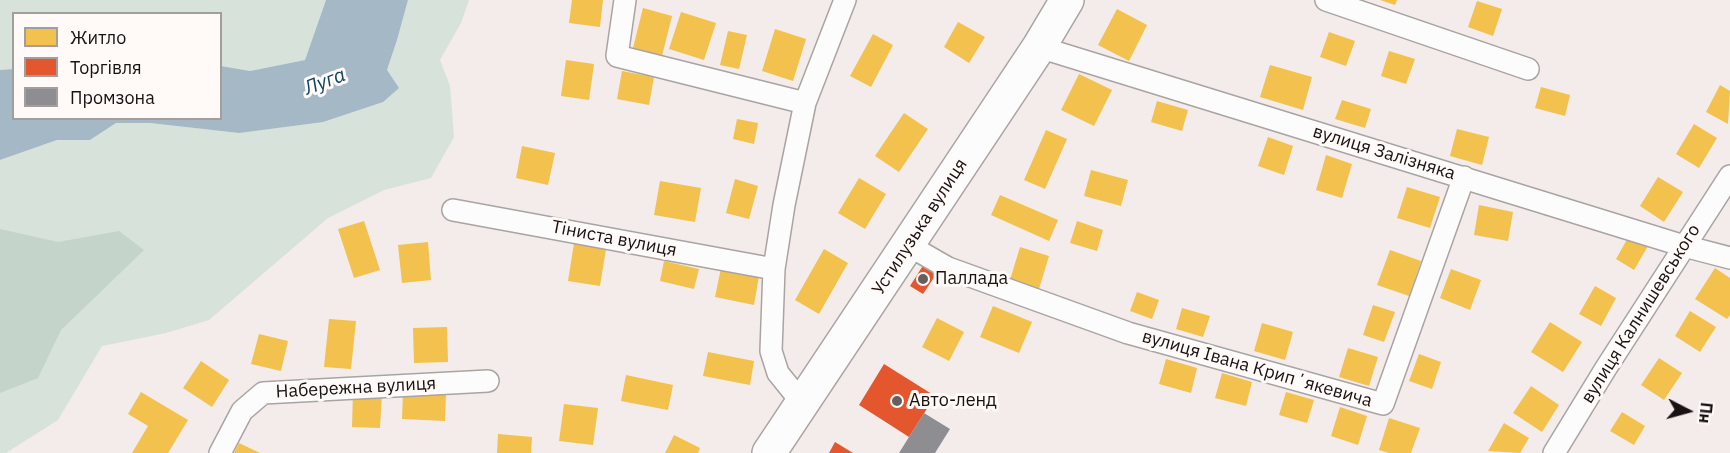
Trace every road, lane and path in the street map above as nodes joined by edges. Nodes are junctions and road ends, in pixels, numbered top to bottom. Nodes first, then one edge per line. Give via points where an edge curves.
1 (625, 0) edge
2 (845, 0) edge
3 (1067, 0) edge
4 (1326, 0) edge
5 (1039, 47) junction
6 (1528, 69) dead end
7 (805, 103) junction
8 (1730, 176) edge
9 (1464, 177) junction
10 (453, 210) dead end
11 (908, 245) junction
12 (1684, 246) junction
13 (1730, 258) edge
14 (774, 269) junction
15 (488, 381) dead end
16 (803, 404) junction
17 (220, 453) edge
18 (770, 453) edge
19 (1554, 453) edge

1 - 7 street via 616,56
2 - 7 street
3 - 5 main road, Устилузька вулиця
4 - 6 street
5 - 9 street, вулиця Залізняка
5 - 11 main road, Устилузька вулиця
7 - 14 street
8 - 12 street, вулиця Калнишевського
9 - 11 street, вулиця Івана Крипʼякевича via 1383,404 1128,333 948,268
9 - 12 street, вулиця Залізняка
10 - 14 street, Тіниста вулиця
11 - 16 main road, Устилузька вулиця
12 - 13 street, вулиця Залізняка
12 - 19 street, вулиця Калнишевського
14 - 16 street via 771,351 778,373
15 - 17 street, Набережна вулиця via 263,393 242,411
16 - 18 main road, Устилузька вулиця

